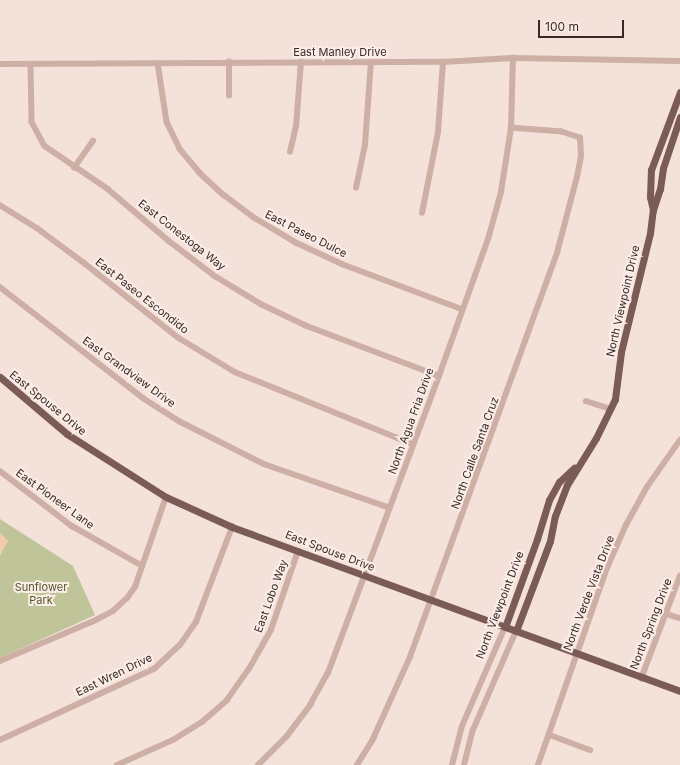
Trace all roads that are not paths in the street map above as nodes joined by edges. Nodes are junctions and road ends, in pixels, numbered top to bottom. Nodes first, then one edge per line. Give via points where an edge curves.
1 (513, 58) junction
2 (680, 61) edge
3 (158, 62) junction
4 (229, 62) junction
5 (301, 62) junction
6 (371, 62) junction
7 (444, 62) junction
8 (0, 64) edge
9 (31, 64) junction
10 (680, 92) edge
11 (229, 96) dead end
12 (680, 117) edge
13 (511, 128) junction
14 (93, 141) dead end
15 (290, 152) dead end
16 (74, 168) junction
17 (356, 188) dead end
18 (0, 205) edge
19 (653, 210) junction
20 (422, 213) dead end
21 (0, 287) edge
22 (462, 309) junction
23 (439, 376) junction
24 (0, 377) edge
25 (586, 401) dead end
26 (611, 409) junction
27 (680, 440) edge
28 (412, 444) junction
29 (581, 460) junction
30 (0, 471) edge
31 (166, 497) junction
32 (390, 508) junction
33 (232, 527) junction
34 (298, 551) junction
35 (141, 565) junction
36 (364, 576) junction
37 (680, 576) edge
38 (430, 601) junction
39 (666, 614) junction
40 (680, 618) edge
41 (505, 627) junction
42 (516, 631) junction
43 (576, 654) junction
44 (0, 661) edge
45 (641, 679) junction
46 (680, 692) edge
47 (550, 735) junction
48 (0, 740) edge
49 (590, 750) dead end
50 (117, 765) edge
51 (258, 765) edge
52 (357, 765) edge
53 (452, 765) edge
54 (464, 765) edge
55 (538, 765) edge

1 - 2 street, East Manley Drive
1 - 7 street, East Manley Drive
1 - 13 street, North Agua Fria Drive
3 - 4 street, East Manley Drive
3 - 9 street, East Manley Drive
3 - 22 street, East Paseo Dulce via 167,122 180,149 199,172 224,195 255,218 304,246 342,264
4 - 5 street, East Manley Drive
4 - 11 street
5 - 6 street, East Manley Drive
5 - 15 street via 296,127
6 - 7 street, East Manley Drive
6 - 17 street via 366,145
7 - 20 street via 438,132
8 - 9 street, East Manley Drive
9 - 16 street, East Conestoga Way via 30,108 36,134 45,146
10 - 19 main road, North Viewpoint Drive via 651,170 650,197
12 - 19 main road, North Viewpoint Drive via 663,168
13 - 22 street, North Agua Fria Drive via 507,162 489,236
13 - 38 street, North Calle Santa Cruz via 562,132 580,138 581,156 557,253
14 - 16 street
16 - 23 street, East Conestoga Way via 108,189 215,276 261,304 307,326
18 - 28 street, East Paseo Escondido via 77,258 179,338 235,372
19 - 26 main road, North Viewpoint Drive via 650,233 624,337
21 - 32 street, East Grandview Drive via 143,398 179,421 264,464
22 - 23 street, North Agua Fria Drive
23 - 28 street, North Agua Fria Drive
24 - 31 main road, East Spouse Drive via 67,434
25 - 26 street
26 - 29 main road, North Viewpoint Drive
27 - 43 street, North Verde Vista Drive via 626,525
28 - 32 street, North Agua Fria Drive
29 - 41 main road, North Viewpoint Drive via 559,482 549,500 538,539
29 - 42 main road, North Viewpoint Drive via 560,502 550,541
30 - 35 street, East Pioneer Lane via 72,526
31 - 33 main road, East Spouse Drive
31 - 35 street
32 - 36 street, North Agua Fria Drive
33 - 34 main road, East Spouse Drive
33 - 48 street, East Wren Drive via 196,622 175,650 154,669
34 - 36 main road, East Spouse Drive
34 - 50 street, East Lobo Way via 271,630 228,700 202,722 173,740
35 - 44 street via 135,587 113,611
36 - 38 main road, East Spouse Drive
36 - 51 street, North Agua Fria Drive via 328,673 310,705 287,736
37 - 39 street, North Spring Drive
38 - 41 main road, East Spouse Drive
38 - 52 street, North Calle Santa Cruz via 410,657 373,739
39 - 40 street
39 - 45 street, North Spring Drive
41 - 42 main road, East Spouse Drive
41 - 53 street, North Viewpoint Drive via 462,726
42 - 43 main road, East Spouse Drive
42 - 54 street, North Viewpoint Drive via 473,730
43 - 45 main road, East Spouse Drive
43 - 47 street, North Verde Vista Drive
45 - 46 main road, East Spouse Drive
47 - 49 street
47 - 55 street, North Verde Vista Drive

